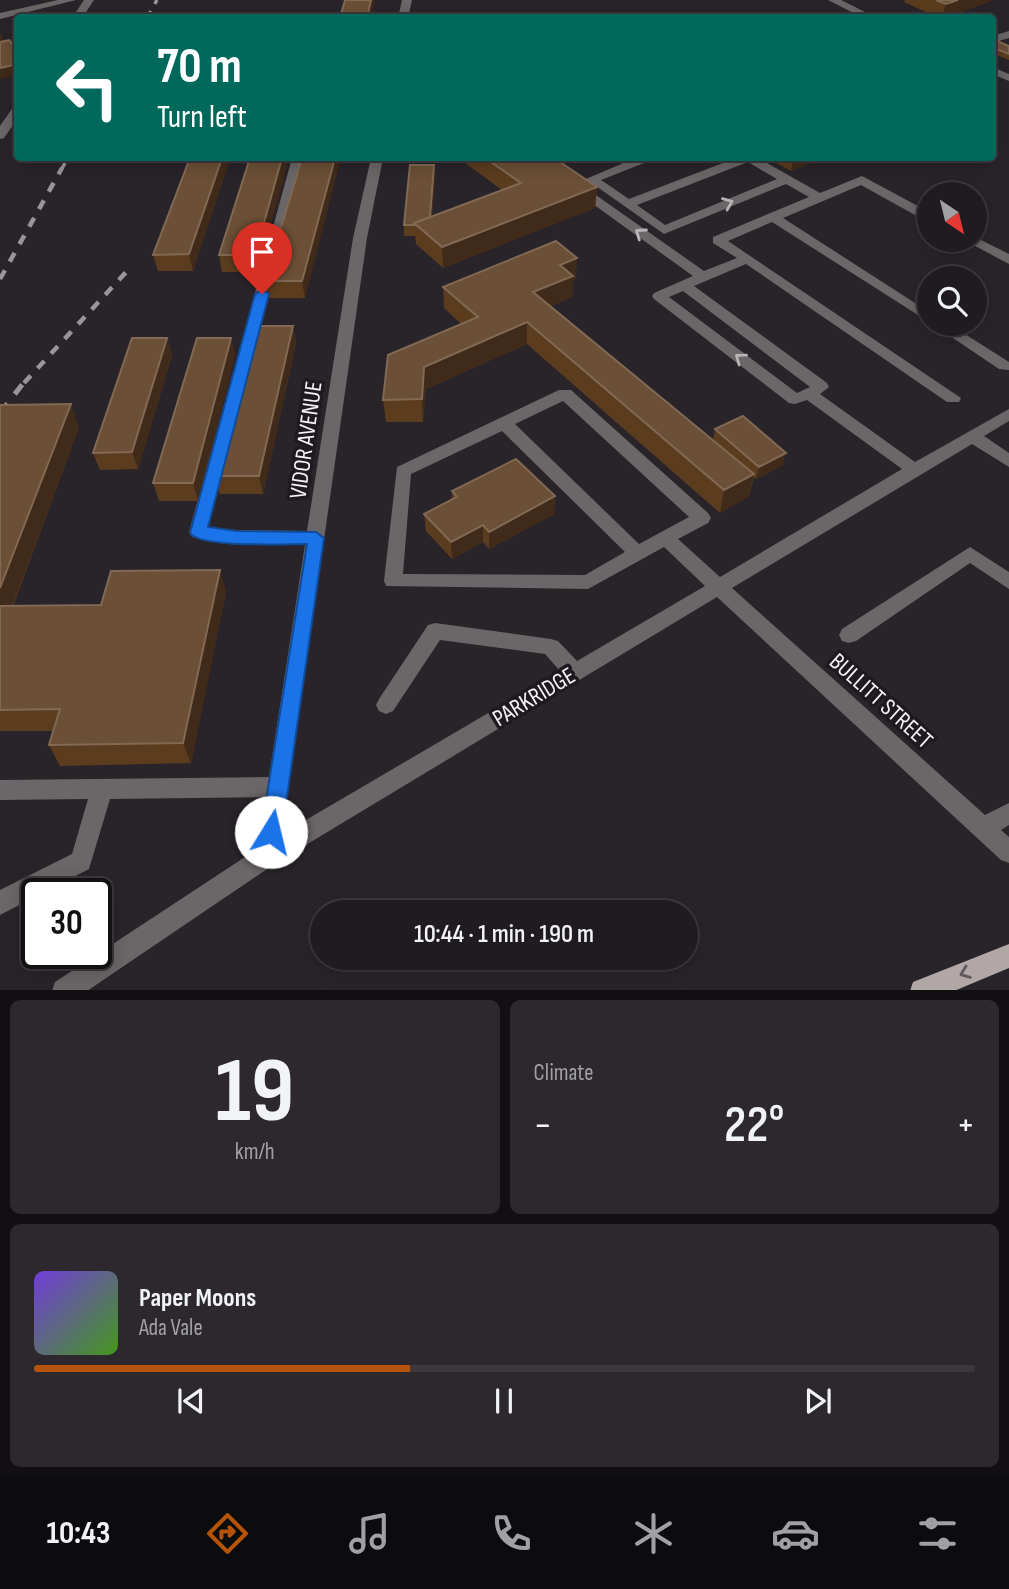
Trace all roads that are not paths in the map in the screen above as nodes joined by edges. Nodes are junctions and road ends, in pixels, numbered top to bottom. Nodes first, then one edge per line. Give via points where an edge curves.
1 (71, 0) edge
2 (833, 0) edge
3 (864, 14) edge
4 (0, 16) edge
5 (14, 114) edge
6 (0, 135) edge
7 (297, 161) edge
8 (376, 161) edge
9 (637, 161) edge
10 (740, 161) edge
11 (754, 161) edge
12 (787, 179) junction
13 (568, 181) edge
14 (820, 198) junction
15 (628, 204) junction
16 (917, 210) edge
17 (773, 217) junction
18 (987, 248) edge
19 (747, 260) junction
20 (1009, 260) edge
21 (703, 278) junction
22 (684, 285) junction
23 (917, 310) edge
24 (958, 336) edge
25 (1004, 366) dead end
26 (802, 396) junction
27 (953, 398) dead end
28 (1009, 414) edge
29 (504, 423) junction
30 (972, 436) junction
31 (1009, 461) edge
32 (915, 470) junction
33 (316, 538) junction
34 (665, 538) junction
35 (638, 554) junction
36 (1009, 582) edge
37 (718, 588) junction
38 (849, 635) dead end
39 (575, 673) junction
40 (386, 705) dead end
41 (278, 787) junction
42 (102, 788) junction
43 (0, 790) edge
44 (1009, 813) edge
45 (983, 829) junction
46 (1009, 852) edge
47 (268, 855) junction
48 (0, 903) edge
49 (1009, 956) edge
50 (64, 990) edge
51 (922, 990) edge

1 - 4 street
2 - 3 street
5 - 6 street
7 - 33 street via 198,533
8 - 33 street, VIDOR AVENUE via 360,238
9 - 15 street via 592,179
10 - 15 street
11 - 12 street
12 - 14 street
15 -> 12 street via 664,230
21 -> 13 street
14 - 16 street via 862,180
14 - 17 street
17 - 19 street via 718,240
17 - 23 street
18 - 20 street
19 - 21 street
19 - 27 street
21 - 22 street
22 - 26 street via 821,387
26 -> 22 street via 659,296
24 - 25 street
26 - 32 street
28 - 30 street, PARKRIDGE
29 - 34 street via 565,394 702,518
29 - 35 street
29 - 35 street via 403,471 393,581 588,582
30 - 31 street
30 - 32 street, PARKRIDGE
32 - 37 street, PARKRIDGE
33 - 41 street, VIDOR AVENUE
34 - 35 street
34 - 37 street, BULLITT STREET
36 - 38 street via 970,554
37 - 39 street, PARKRIDGE
37 - 45 street, BULLITT STREET
39 - 40 street via 551,647 435,631
39 - 47 street, PARKRIDGE
41 - 42 street
41 - 47 street, VIDOR AVENUE
42 - 43 street
42 - 48 street via 81,860
44 - 45 street
45 - 46 street, BULLITT STREET
47 - 50 street, PARKRIDGE
49 -> 51 main road

